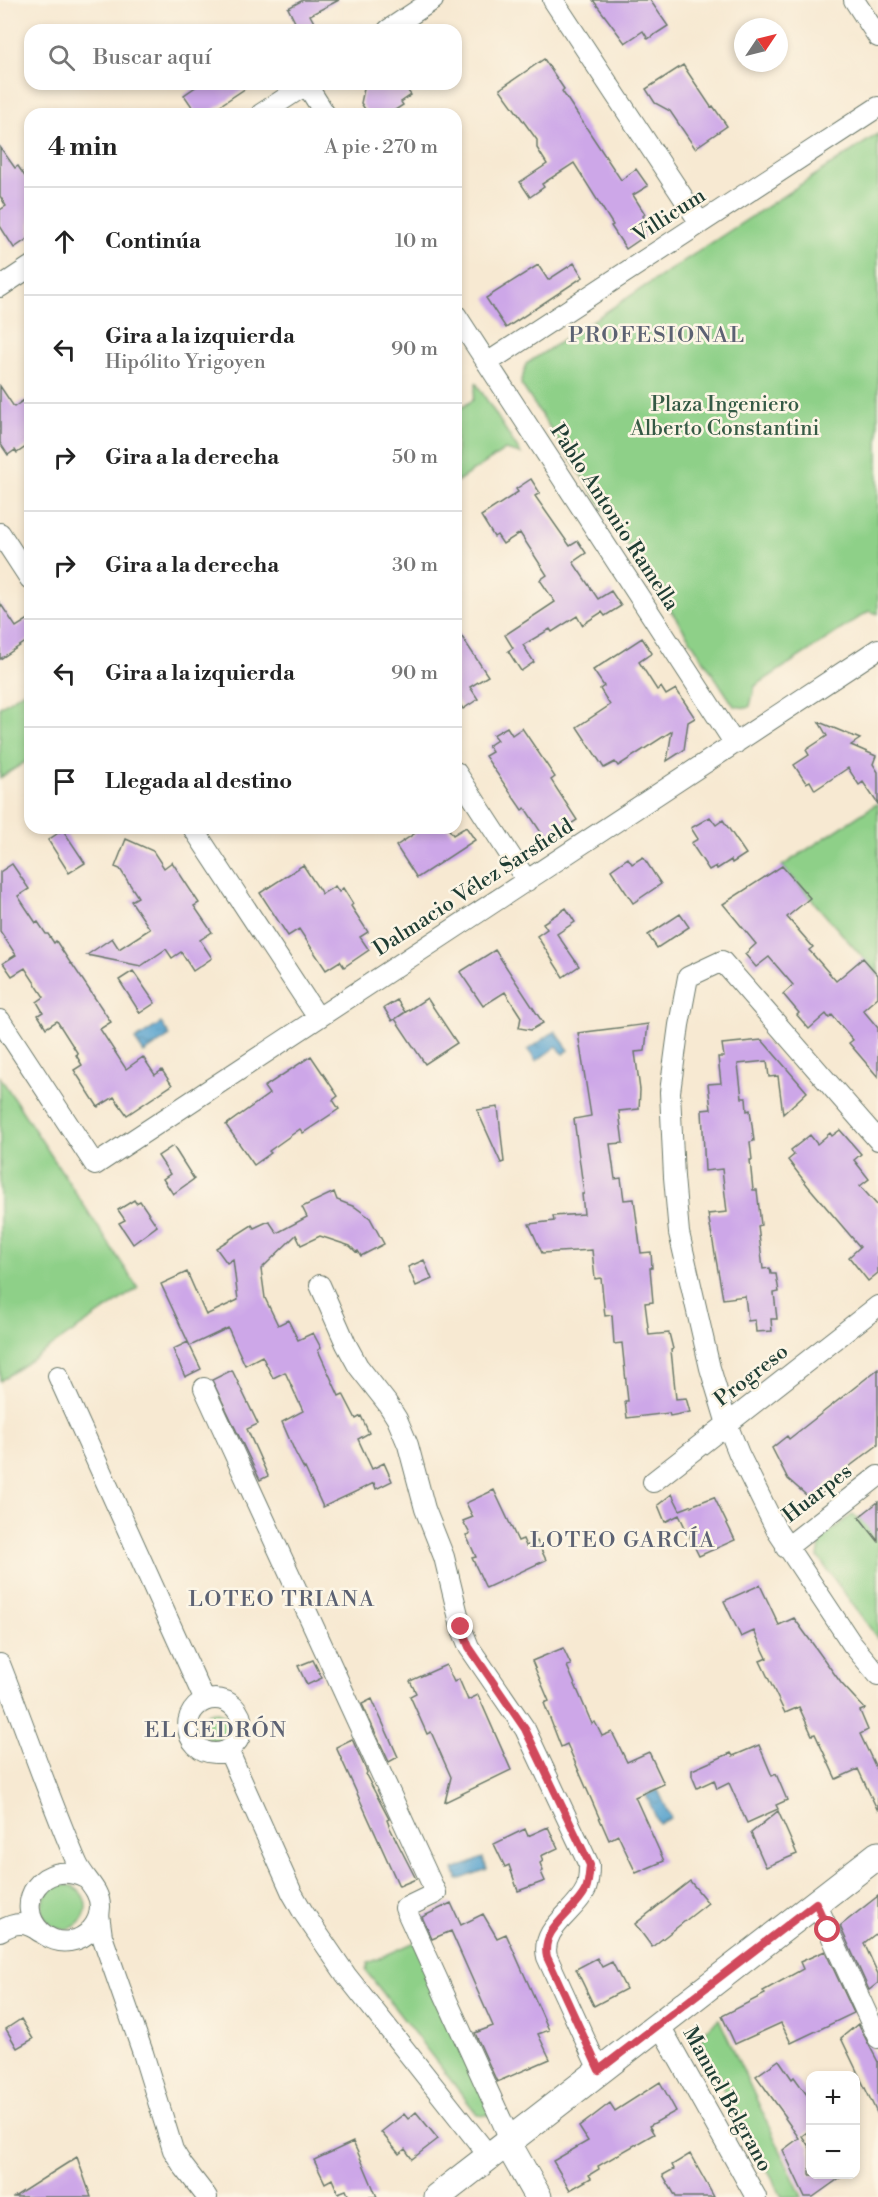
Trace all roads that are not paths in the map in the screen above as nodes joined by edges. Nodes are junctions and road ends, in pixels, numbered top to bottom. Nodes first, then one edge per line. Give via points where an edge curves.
1 (433, 0) edge
2 (553, 0) edge
3 (854, 0) edge
4 (397, 24) edge
5 (878, 37) edge
6 (297, 90) edge
7 (310, 90) edge
8 (878, 107) edge
9 (270, 108) edge
10 (321, 108) edge
11 (700, 223) junction
12 (24, 271) edge
13 (0, 287) edge
14 (462, 324) edge
15 (487, 363) junction
16 (0, 533) edge
17 (24, 570) edge
18 (878, 650) edge
19 (735, 744) junction
20 (462, 781) edge
21 (198, 834) edge
22 (527, 880) junction
23 (318, 1018) junction
24 (0, 1020) edge
25 (878, 1140) edge
26 (320, 1285) dead end
27 (878, 1306) edge
28 (58, 1376) dead end
29 (204, 1388) dead end
30 (727, 1424) junction
31 (878, 1476) edge
32 (653, 1482) dead end
33 (786, 1548) junction
34 (0, 1664) edge
35 (878, 1675) edge
36 (205, 1701) junction
37 (228, 1750) junction
38 (70, 1845) junction
39 (878, 1855) edge
40 (60, 1872) junction
41 (86, 1878) junction
42 (31, 1899) junction
43 (816, 1903) junction
44 (99, 1914) junction
45 (8, 1927) edge
46 (40, 1932) junction
47 (83, 1937) junction
48 (105, 1945) junction
49 (659, 2024) junction
50 (878, 2038) edge
51 (599, 2070) junction
52 (502, 2146) junction
53 (207, 2197) edge
54 (437, 2197) edge
55 (538, 2197) edge
56 (756, 2197) edge

1 - 4 street
2 - 11 street
3 - 5 street
6 - 9 street
7 - 10 street
8 - 11 street, Villicum
11 - 15 street, Villicum
12 - 13 street
14 - 15 street, Pablo Antonio Ramella
15 - 19 street, Pablo Antonio Ramella
16 - 17 street
18 - 19 street, Dalmacio Vélez Sarsfield
19 - 22 street, Dalmacio Vélez Sarsfield
20 - 22 street
21 - 23 street
22 - 23 street, Dalmacio Vélez Sarsfield
23 - 24 street, Dalmacio Vélez Sarsfield via 95,1165
25 - 30 street via 722,961 688,977 669,1092 679,1233
26 - 51 street via 350,1352 400,1428 444,1557 469,1647 525,1729 590,1865 586,1889 553,1929 545,1948
27 - 30 street, Progreso
28 - 36 street
29 - 52 street via 436,1893 405,1908
30 - 32 street, Progreso
30 - 33 street
31 - 33 street, Huarpes
33 - 35 street
34 - 38 street
36 - 37 street via 218,1699 237,1710 241,1732
36 - 37 street via 190,1714 190,1736 196,1746 206,1751
37 - 52 street via 292,1893 346,1975
38 - 40 street via 69,1858
38 - 41 street
39 - 43 main road
40 - 41 street
40 - 42 street via 43,1880
41 - 44 street via 99,1897
42 - 45 street via 25,1913
42 - 46 street via 30,1911
43 - 49 main road
43 - 50 street
44 - 47 street via 92,1930
44 - 48 street
45 - 46 street via 32,1926
46 - 47 street via 61,1942
47 - 48 street via 96,1937
48 - 53 street via 173,2150
49 - 51 main road
49 - 56 street, Manuel Belgrano
51 - 52 main road
52 - 54 main road
52 - 55 main road

